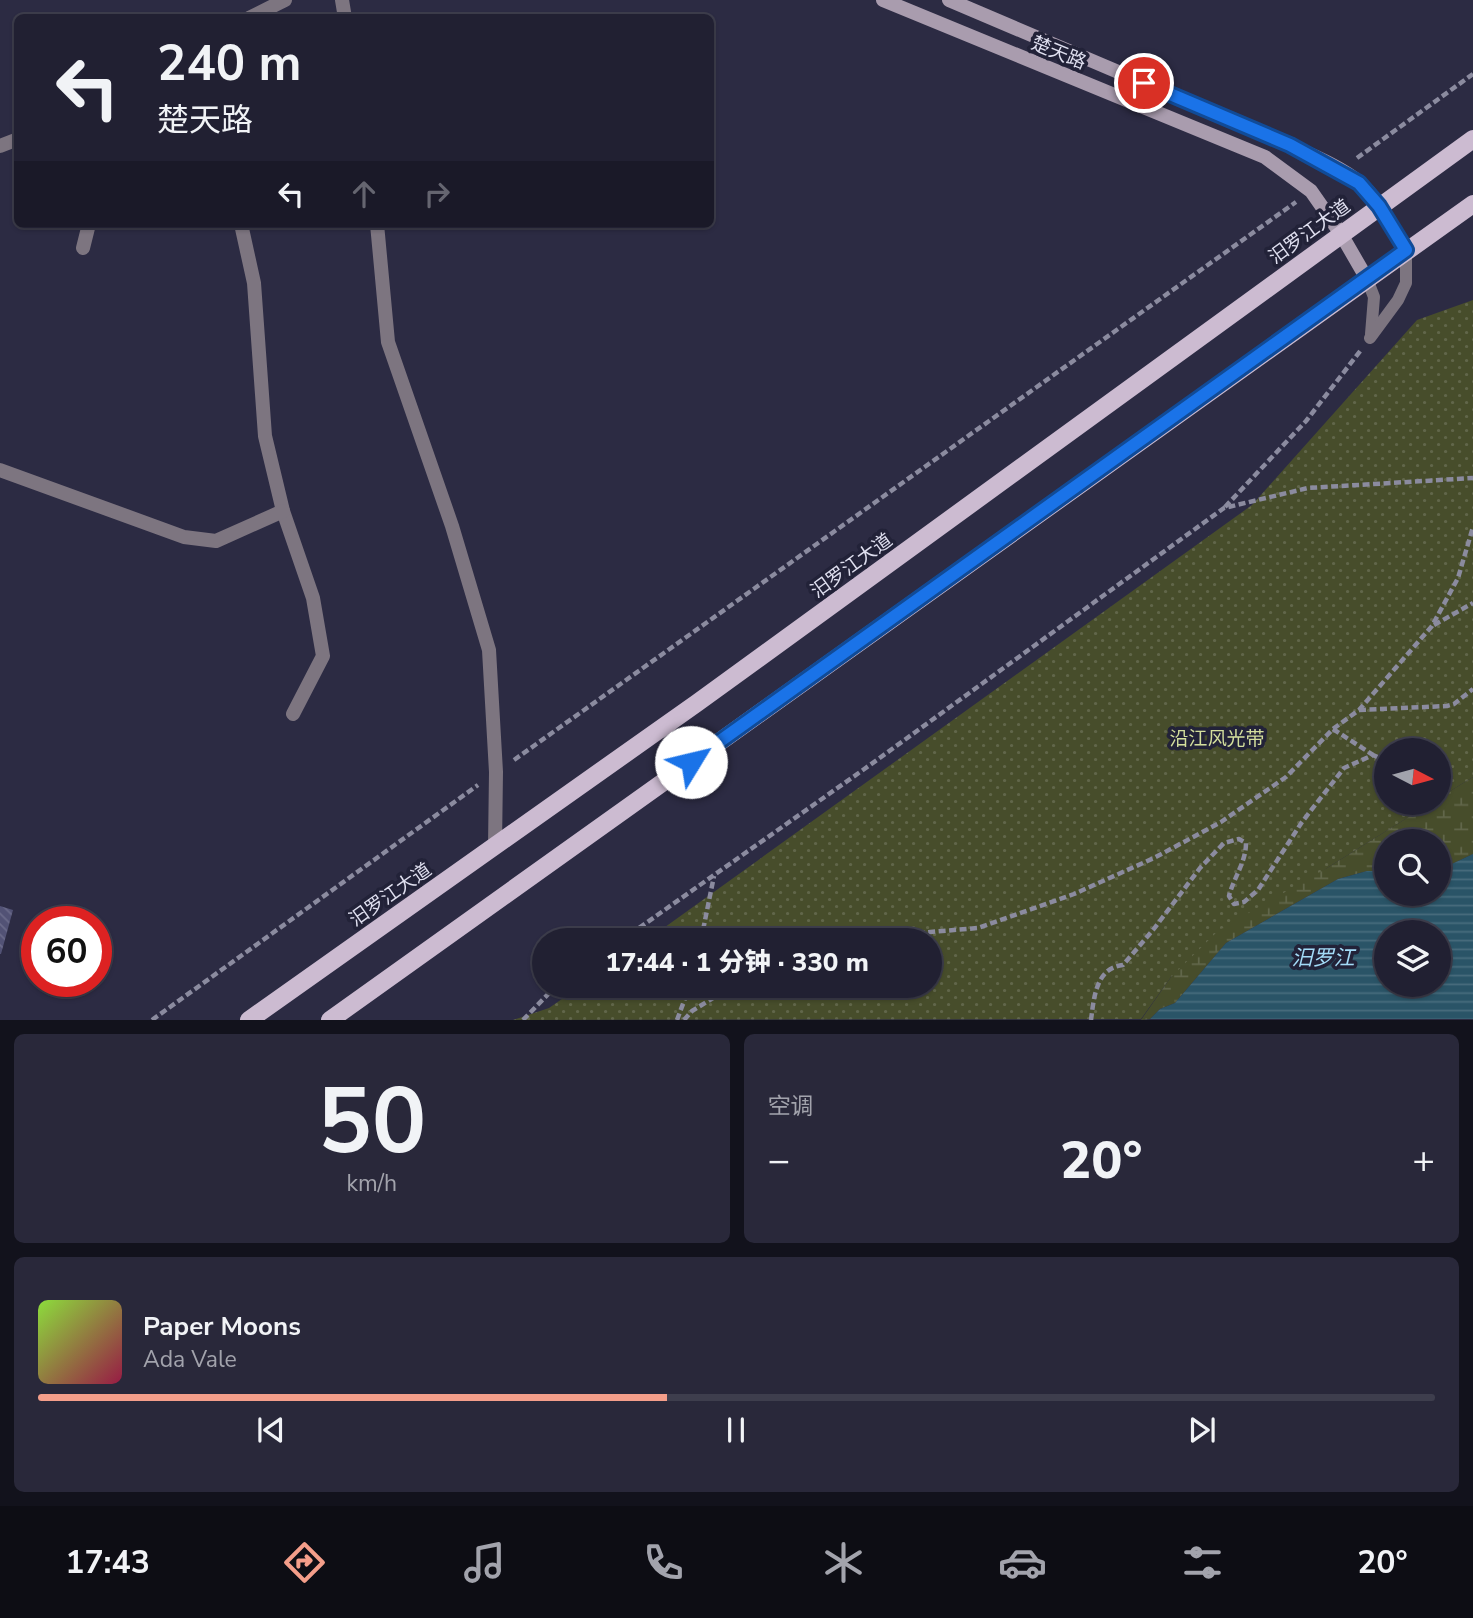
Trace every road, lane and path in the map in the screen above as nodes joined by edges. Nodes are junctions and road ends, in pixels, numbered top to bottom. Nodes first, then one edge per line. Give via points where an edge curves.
1 (285, 0) edge
2 (883, 0) edge
3 (949, 0) edge
4 (257, 14) edge
5 (1473, 74) edge
6 (1473, 139) edge
7 (1339, 170) junction
8 (1311, 191) junction
9 (1473, 204) edge
10 (1379, 206) junction
11 (88, 228) edge
12 (242, 228) edge
13 (377, 228) edge
14 (1341, 234) junction
15 (83, 248) dead end
16 (1406, 250) junction
17 (1367, 279) junction
18 (1370, 338) junction
19 (0, 470) edge
20 (1473, 478) edge
21 (1224, 508) junction
22 (284, 511) junction
23 (1473, 527) edge
24 (1473, 603) edge
25 (1432, 626) junction
26 (1473, 689) edge
27 (1359, 710) junction
28 (293, 714) dead end
29 (1333, 729) junction
30 (1373, 755) joint
31 (496, 772) junction
32 (495, 846) junction
33 (715, 875) junction
34 (639, 928) edge
35 (704, 928) edge
36 (942, 931) edge
37 (544, 998) edge
38 (685, 998) edge
39 (713, 998) edge
40 (152, 1020) edge
41 (249, 1020) edge
42 (330, 1020) edge
43 (523, 1020) edge
44 (677, 1020) edge
45 (684, 1020) edge
46 (1091, 1020) edge

1 - 4 street
2 - 8 main road, 楚天路 via 1265,157
3 - 7 main road, 楚天路
5 - 7 path
6 - 10 main road, 汨罗江大道
7 - 10 main road, 楚天路 via 1359,183
8 - 14 main road, 楚天路
8 - 31 path
9 - 16 main road
10 - 14 main road, 汨罗江大道
10 - 16 main road, 楚天路
11 - 15 street
12 - 22 street via 254,283 265,436
13 - 31 street via 388,342 489,650
14 - 17 main road, 楚天路
14 - 32 main road, 汨罗江大道
16 - 17 main road
16 - 18 lane via 1406,284
17 - 18 lane via 1374,297
17 - 42 main road
18 - 21 path via 1306,421
19 - 22 street via 184,537 216,541
20 - 21 path via 1308,488
21 - 33 path
22 - 28 street via 313,598 323,656
23 - 25 path via 1458,578
24 - 25 path
25 - 27 path
26 - 27 path via 1447,706
27 - 29 path
29 - 30 path
29 - 36 path via 1286,777 1221,822 1154,858 1074,894 978,928
30 - 46 path via 1344,768 1258,890 1244,902 1234,904 1229,897 1246,856 1246,843 1239,839 1223,844 1123,965 1104,972
31 - 32 street
31 - 40 path
32 - 41 main road, 汨罗江大道
33 - 34 path
33 - 35 path
37 - 43 path
38 - 44 path
39 - 45 path

